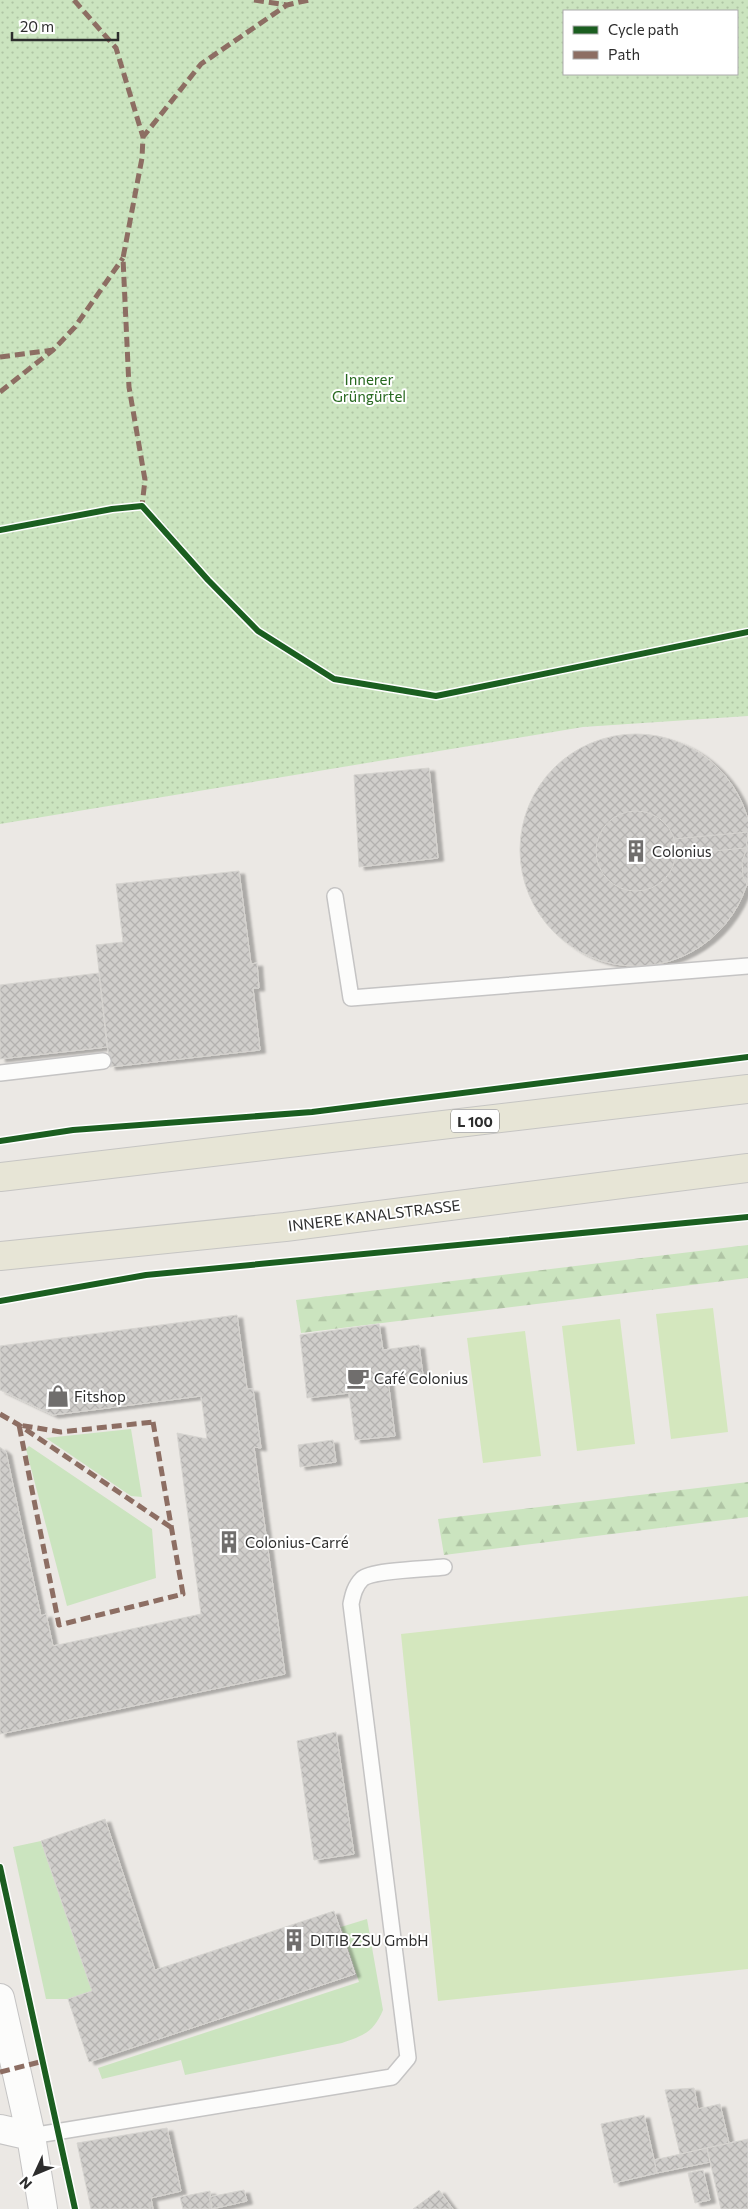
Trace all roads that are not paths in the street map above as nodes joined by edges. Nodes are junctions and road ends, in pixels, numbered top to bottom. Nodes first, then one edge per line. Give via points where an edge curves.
1 (335, 896) dead end
2 (748, 966) edge
3 (103, 1061) dead end
4 (0, 1073) edge
5 (748, 1089) edge
6 (748, 1168) edge
7 (0, 1177) edge
8 (0, 1256) edge
9 (444, 1567) dead end
10 (0, 1998) edge
11 (0, 2129) edge
12 (31, 2136) junction
13 (43, 2209) edge

1 - 2 lane via 351,998
3 - 4 lane
5 - 7 main road, L 100
6 - 8 main road, INNERE KANALSTRASSE via 285,1227
9 - 12 lane via 377,1573 364,1578 354,1589 350,1604 408,2058 392,2076
10 - 12 main road
11 - 12 main road
12 - 13 main road

